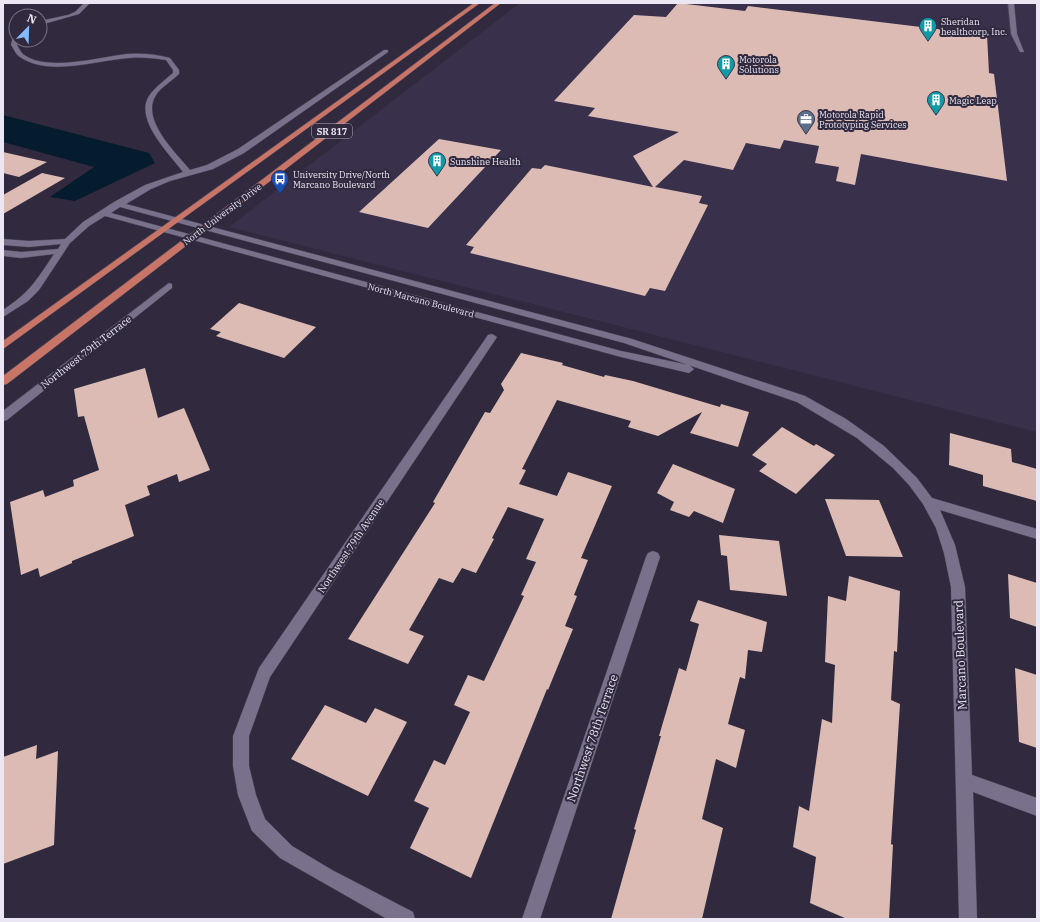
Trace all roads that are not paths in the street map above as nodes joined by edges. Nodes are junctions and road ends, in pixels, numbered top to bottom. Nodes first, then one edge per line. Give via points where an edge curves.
1 (87, 3) edge
2 (478, 3) edge
3 (497, 3) edge
4 (1011, 3) edge
5 (488, 10) junction
6 (48, 21) edge
7 (15, 48) edge
8 (386, 51) dead end
9 (1022, 51) dead end
10 (369, 81) junction
11 (363, 106) junction
12 (188, 173) junction
13 (117, 204) junction
14 (103, 213) junction
15 (177, 220) junction
16 (205, 228) junction
17 (164, 230) junction
18 (192, 238) junction
19 (67, 241) junction
20 (3, 242) edge
21 (60, 251) junction
22 (3, 253) edge
23 (169, 286) dead end
24 (3, 314) edge
25 (492, 337) dead end
26 (3, 346) edge
27 (741, 380) junction
28 (3, 381) edge
29 (3, 417) edge
30 (854, 429) joint
31 (928, 502) junction
32 (1037, 534) edge
33 (653, 557) dead end
34 (964, 780) junction
35 (1037, 807) edge
36 (406, 919) edge
37 (531, 919) edge
38 (968, 919) edge

1 - 6 street via 77,13
2 - 5 main road
2 - 10 main road, SR 817
3 - 5 main road, North University Drive / SR 817
4 - 9 street via 1014,34
5 - 11 main road, North University Drive / SR 817
7 - 12 street via 18,54 30,61 56,64 129,56 168,59 176,74 151,97 149,117 157,132
8 - 12 street via 241,151 210,167
10 - 11 main road via 363,96
10 - 15 main road, SR 817
11 - 16 main road, North University Drive / SR 817
12 - 13 street via 156,183
13 - 14 street
13 - 15 street, North Marcano Boulevard
14 - 17 street, North Marcano Boulevard
14 - 19 street
15 - 16 street, North Marcano Boulevard
15 - 17 main road, SR 817
16 - 18 main road, North University Drive / SR 817
16 - 27 street, North Marcano Boulevard via 628,341
17 - 18 street, North Marcano Boulevard
17 - 26 main road, SR 817
18 - 27 street, North Marcano Boulevard via 621,354
18 - 28 main road, North University Drive / SR 817
19 - 20 street via 29,244
19 - 21 street
21 - 22 street via 21,255
21 - 24 street via 36,288
23 - 29 street, Northwest 79th Terrace
25 - 36 street, Northwest 79th Avenue via 264,673 241,736 241,766 247,795 258,825 286,852
27 - 30 street, North Marcano Boulevard via 801,400 828,412
30 - 31 street, Marcano Boulevard via 910,477
31 - 32 street
31 - 34 street, Marcano Boulevard via 940,521 952,552 958,587
33 - 37 street, Northwest 78th Terrace
34 - 35 street
34 - 38 street, Marcano Boulevard

